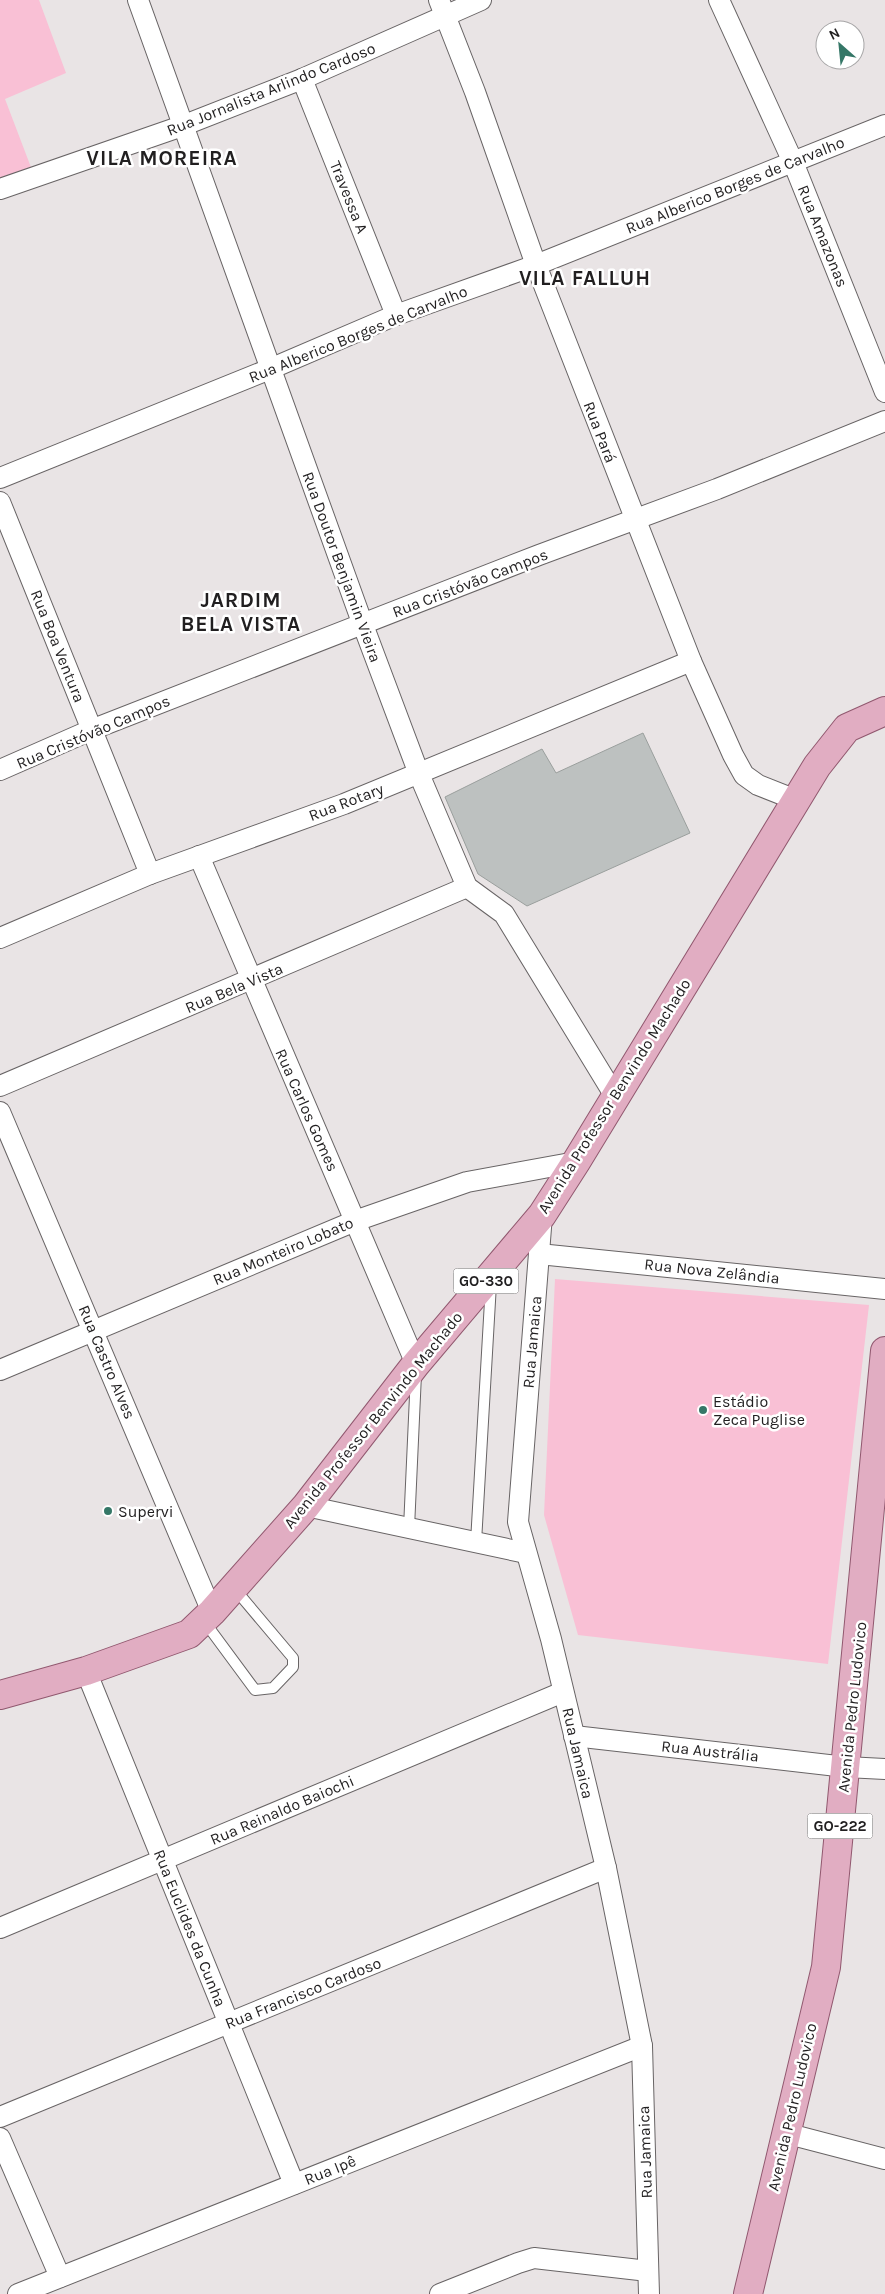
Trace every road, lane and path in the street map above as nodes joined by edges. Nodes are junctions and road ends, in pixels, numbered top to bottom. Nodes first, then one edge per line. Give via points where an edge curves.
1 (138, 0) edge
2 (481, 0) edge
3 (719, 0) edge
4 (444, 14) edge
5 (302, 79) junction
6 (885, 125) edge
7 (182, 126) junction
8 (793, 162) junction
9 (0, 189) edge
10 (536, 265) junction
11 (396, 315) junction
12 (270, 369) junction
13 (885, 392) edge
14 (885, 421) edge
15 (0, 478) edge
16 (0, 502) edge
17 (634, 519) junction
18 (363, 625) junction
19 (691, 661) junction
20 (885, 711) edge
21 (91, 730) junction
22 (0, 770) edge
23 (419, 774) junction
24 (796, 800) junction
25 (199, 856) junction
26 (150, 874) junction
27 (467, 887) junction
28 (0, 938) edge
29 (251, 981) junction
30 (0, 1086) edge
31 (615, 1096) junction
32 (0, 1112) edge
33 (576, 1162) junction
34 (542, 1215) junction
35 (355, 1221) junction
36 (539, 1254) junction
37 (492, 1274) junction
38 (885, 1288) edge
39 (94, 1330) junction
40 (885, 1351) edge
41 (416, 1364) junction
42 (0, 1370) edge
43 (880, 1471) edge
44 (306, 1506) junction
45 (409, 1528) junction
46 (476, 1542) junction
47 (526, 1553) junction
48 (234, 1588) junction
49 (208, 1616) junction
50 (86, 1671) junction
51 (563, 1692) junction
52 (0, 1695) edge
53 (574, 1736) junction
54 (846, 1766) junction
55 (885, 1769) edge
56 (163, 1860) junction
57 (606, 1868) junction
58 (0, 1928) edge
59 (229, 2023) junction
60 (642, 2046) junction
61 (0, 2117) edge
62 (785, 2133) junction
63 (0, 2138) edge
64 (885, 2159) edge
65 (294, 2184) junction
66 (648, 2271) junction
67 (60, 2277) junction
68 (476, 2287) edge
69 (18, 2294) edge
70 (440, 2294) edge
71 (649, 2294) edge
72 (748, 2294) edge

1 - 7 street, Rua Doutor Benjamin Vieira
2 - 4 street, Rua Jornalista Arlindo Cardoso
3 - 8 street, Rua Amazonas
4 - 5 street, Rua Jornalista Arlindo Cardoso
4 - 10 street, Rua Pará
5 - 7 street, Rua Jornalista Arlindo Cardoso
5 - 11 street, Travessa A
6 - 8 street, Rua Alberico Borges de Carvalho
7 - 9 street, Rua Jornalista Arlindo Cardoso
7 - 12 street, Rua Doutor Benjamin Vieira via 253,314
8 - 10 street, Rua Alberico Borges de Carvalho
8 - 13 street, Rua Amazonas
10 - 11 street, Rua Alberico Borges de Carvalho
10 - 17 street, Rua Pará
11 - 12 street, Rua Alberico Borges de Carvalho
12 - 15 street, Rua Alberico Borges de Carvalho
12 - 18 street, Rua Doutor Benjamin Vieira
14 - 17 street, Rua Cristóvão Campos
16 - 21 street, Rua Boa Ventura
17 - 18 street, Rua Cristóvão Campos
17 - 19 street, Rua Pará
18 - 21 street, Rua Cristóvão Campos
18 - 23 street, Rua Doutor Benjamin Vieira
19 - 23 street, Rua Rotary
19 - 24 street, Rua Pará via 744,775 758,785
20 - 24 main road, Avenida Professor Benvindo Machado / GO-330 via 846,728
21 - 22 street, Rua Cristóvão Campos
21 - 26 street, Rua Boa Ventura
23 - 25 street, Rua Rotary
23 - 27 street, Rua Doutor Benjamin Vieira
24 - 31 main road, Avenida Professor Benvindo Machado / GO-330
25 - 26 street, Rua Rotary
25 - 29 street, Rua Carlos Gomes
26 - 28 street, Rua Rotary
27 - 29 street, Rua Bela Vista
27 - 31 street via 504,914
29 - 30 street, Rua Bela Vista
29 - 35 street, Rua Carlos Gomes
31 - 33 main road, Avenida Professor Benvindo Machado / GO-330
32 - 39 street, Rua Castro Alves
33 - 34 main road, Avenida Professor Benvindo Machado / GO-330
33 - 35 street, Rua Monteiro Lobato via 467,1182
34 - 36 street, Rua Jamaica
34 - 37 main road, Avenida Professor Benvindo Machado / GO-330
35 - 39 street, Rua Monteiro Lobato
35 - 41 street, Rua Carlos Gomes
36 - 38 street, Rua Nova Zelândia
36 - 47 street, Rua Jamaica via 518,1522
37 - 41 main road, Avenida Professor Benvindo Machado / GO-330
37 - 46 lane
39 - 42 street, Rua Monteiro Lobato
39 - 49 street, Rua Castro Alves
40 - 43 main road, Avenida Pedro Ludovico / GO-222
41 - 44 main road, Avenida Professor Benvindo Machado / GO-330
41 - 45 lane
43 - 54 main road, Avenida Pedro Ludovico / GO-222
44 - 45 street
44 - 48 main road, Avenida Professor Benvindo Machado / GO-330
45 - 46 street
46 - 47 street
47 - 51 street, Rua Jamaica
48 - 49 main road, Avenida Professor Benvindo Machado / GO-330
48 - 49 lane via 293,1658 293,1667 273,1688 255,1690
49 - 50 main road, Avenida Professor Benvindo Machado / GO-330 via 189,1634
50 - 52 main road, Avenida Professor Benvindo Machado / GO-330
50 - 56 street, Rua Euclides da Cunha
51 - 53 street, Rua Jamaica
51 - 56 street, Rua Reinaldo Baiochi
53 - 54 street, Rua Austrália
53 - 57 street, Rua Jamaica
54 - 55 street, Rua Austrália
54 - 62 main road, Avenida Pedro Ludovico / GO-222 via 826,1967
56 - 58 street, Rua Reinaldo Baiochi
56 - 59 street, Rua Euclides da Cunha
57 - 59 street, Rua Francisco Cardoso
57 - 60 street, Rua Jamaica
59 - 61 street, Rua Francisco Cardoso
59 - 65 street, Rua Euclides da Cunha
60 - 65 street, Rua Ipê
60 - 66 street, Rua Jamaica
62 - 64 street
62 - 72 main road, Avenida Pedro Ludovico / GO-222
63 - 67 street
65 - 67 street, Rua Ipê
66 - 68 street via 534,2258 518,2262
66 - 71 street, Rua Jamaica
67 - 69 street, Rua Ipê
68 - 70 street

